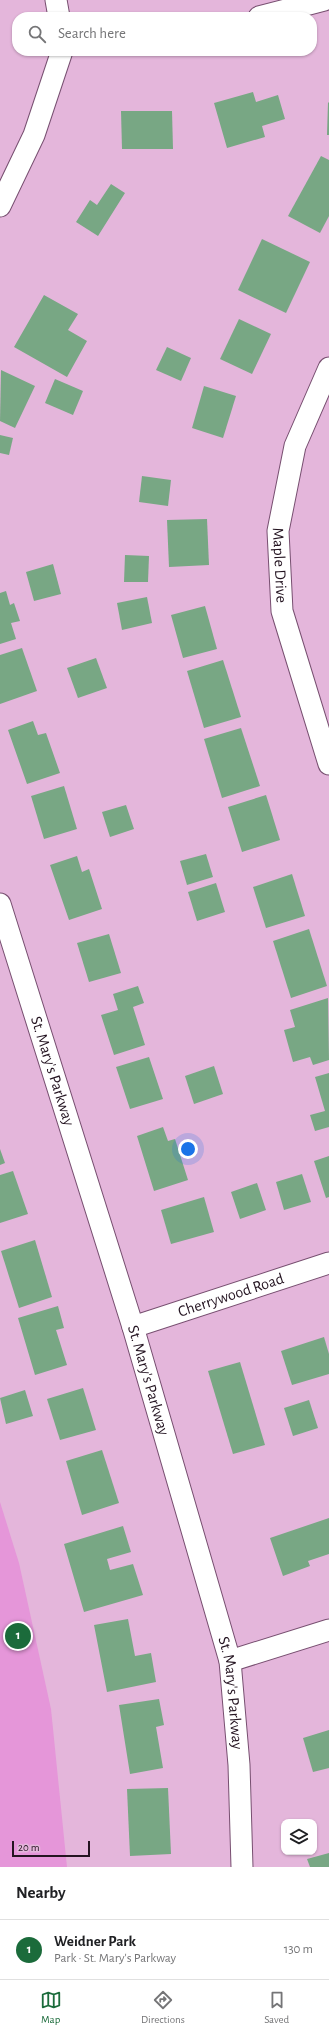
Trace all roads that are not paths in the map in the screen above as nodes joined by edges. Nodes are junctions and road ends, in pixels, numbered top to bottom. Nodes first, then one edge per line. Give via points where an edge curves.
1 (56, 0) edge
2 (324, 0) edge
3 (58, 12) edge
4 (278, 12) edge
5 (60, 56) edge
6 (0, 206) edge
7 (329, 368) edge
8 (329, 764) edge
9 (0, 904) edge
10 (329, 1263) edge
11 (133, 1327) junction
12 (329, 1630) edge
13 (230, 1661) junction
14 (242, 1867) edge

1 - 3 street
2 - 4 street
5 - 6 street via 34,135
7 - 8 street, Maple Drive via 295,446 278,531 282,611
9 - 11 street, St. Mary's Parkway
10 - 11 street, Cherrywood Road
11 - 13 street, St. Mary's Parkway
12 - 13 street
13 - 14 street, St. Mary's Parkway via 239,1765

